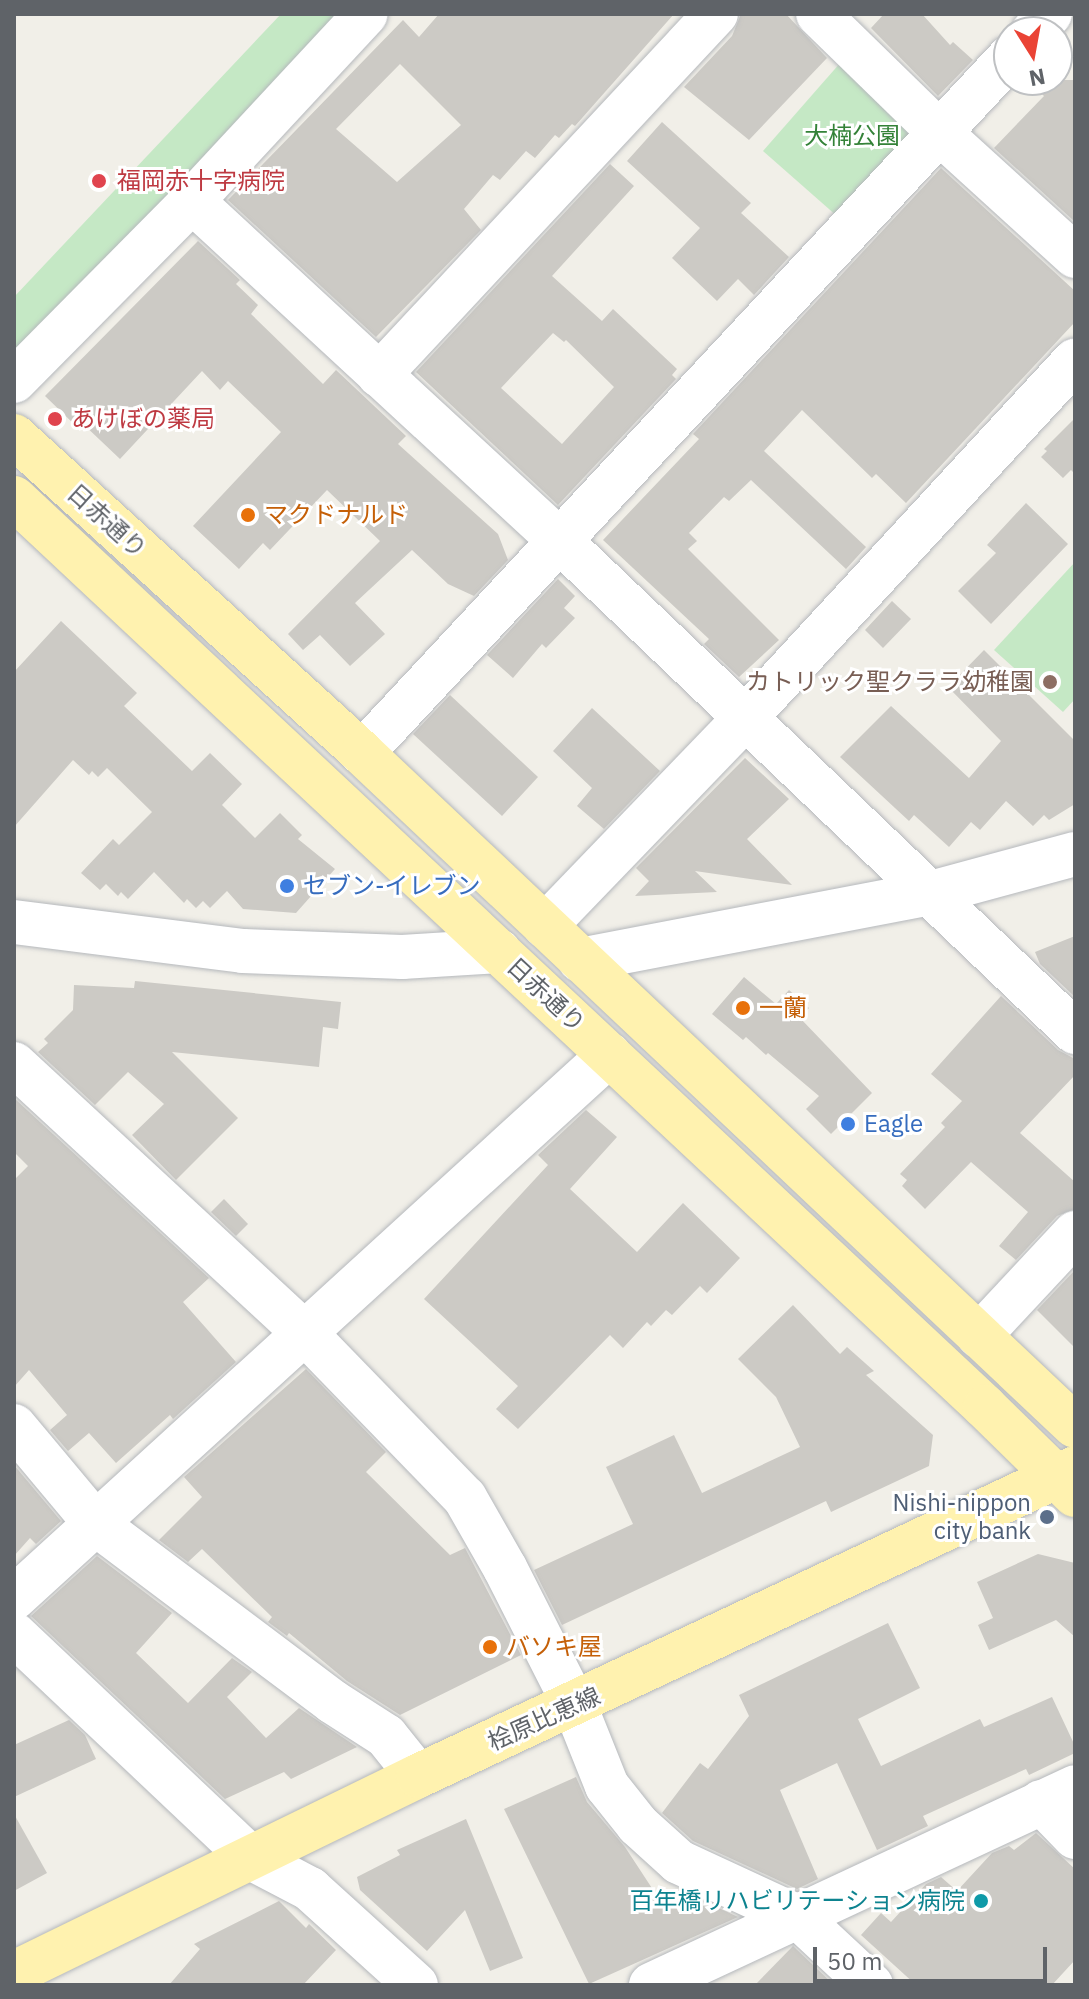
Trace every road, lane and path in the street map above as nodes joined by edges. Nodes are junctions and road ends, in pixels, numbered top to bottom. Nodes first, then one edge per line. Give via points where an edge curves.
1 (366, 14) edge
2 (716, 14) edge
3 (818, 14) edge
4 (993, 75) edge
5 (940, 133) junction
6 (192, 201) junction
7 (1075, 256) edge
8 (1075, 360) edge
9 (379, 375) junction
10 (14, 381) edge
11 (14, 436) edge
12 (14, 498) edge
13 (560, 541) junction
14 (746, 717) junction
15 (362, 753) junction
16 (1075, 854) edge
17 (931, 893) junction
18 (14, 922) edge
19 (545, 926) junction
20 (499, 951) junction
21 (580, 960) junction
22 (1075, 1032) edge
23 (609, 1055) junction
24 (14, 1064) edge
25 (1075, 1233) edge
26 (306, 1334) junction
27 (979, 1336) junction
28 (14, 1426) edge
29 (1075, 1426) edge
30 (1068, 1480) edge
31 (96, 1524) junction
32 (14, 1598) edge
33 (14, 1634) edge
34 (575, 1706) junction
35 (418, 1776) junction
36 (1058, 1794) edge
37 (1075, 1837) edge
38 (251, 1858) junction
39 (798, 1917) junction
40 (14, 1973) edge
41 (416, 1985) edge
42 (651, 1985) edge
43 (871, 1985) edge

1 - 6 street
2 - 9 street
3 - 5 street
4 - 5 street
5 - 7 street
5 - 13 street
6 - 9 street
6 - 10 street
8 - 14 street
9 - 13 street
11 - 15 main road, 日赤通り
12 - 20 main road, 日赤通り
13 - 14 street
13 - 15 street
14 - 17 street
14 - 19 street
15 - 19 main road, 日赤通り
16 - 17 street
17 - 21 street
17 - 22 street
18 - 20 street via 243,951 402,957
19 - 21 main road, 日赤通り
20 - 23 main road, 日赤通り
21 - 27 main road, 日赤通り
23 - 26 street
23 - 30 main road, 日赤通り
24 - 26 street
25 - 27 street
26 - 31 street
26 - 34 street via 465,1498
27 - 29 main road, 日赤通り
28 - 31 street
30 - 34 main road, 桧原比恵線 via 1001,1506
31 - 32 street
31 - 35 street via 386,1736
33 - 38 street
34 - 35 main road, 桧原比恵線
34 - 39 street via 607,1786 638,1825 679,1862
35 - 38 main road, 桧原比恵線
36 - 37 street
36 - 39 street
38 - 40 main road, 桧原比恵線
38 - 41 street via 310,1889
39 - 42 street
39 - 43 street

